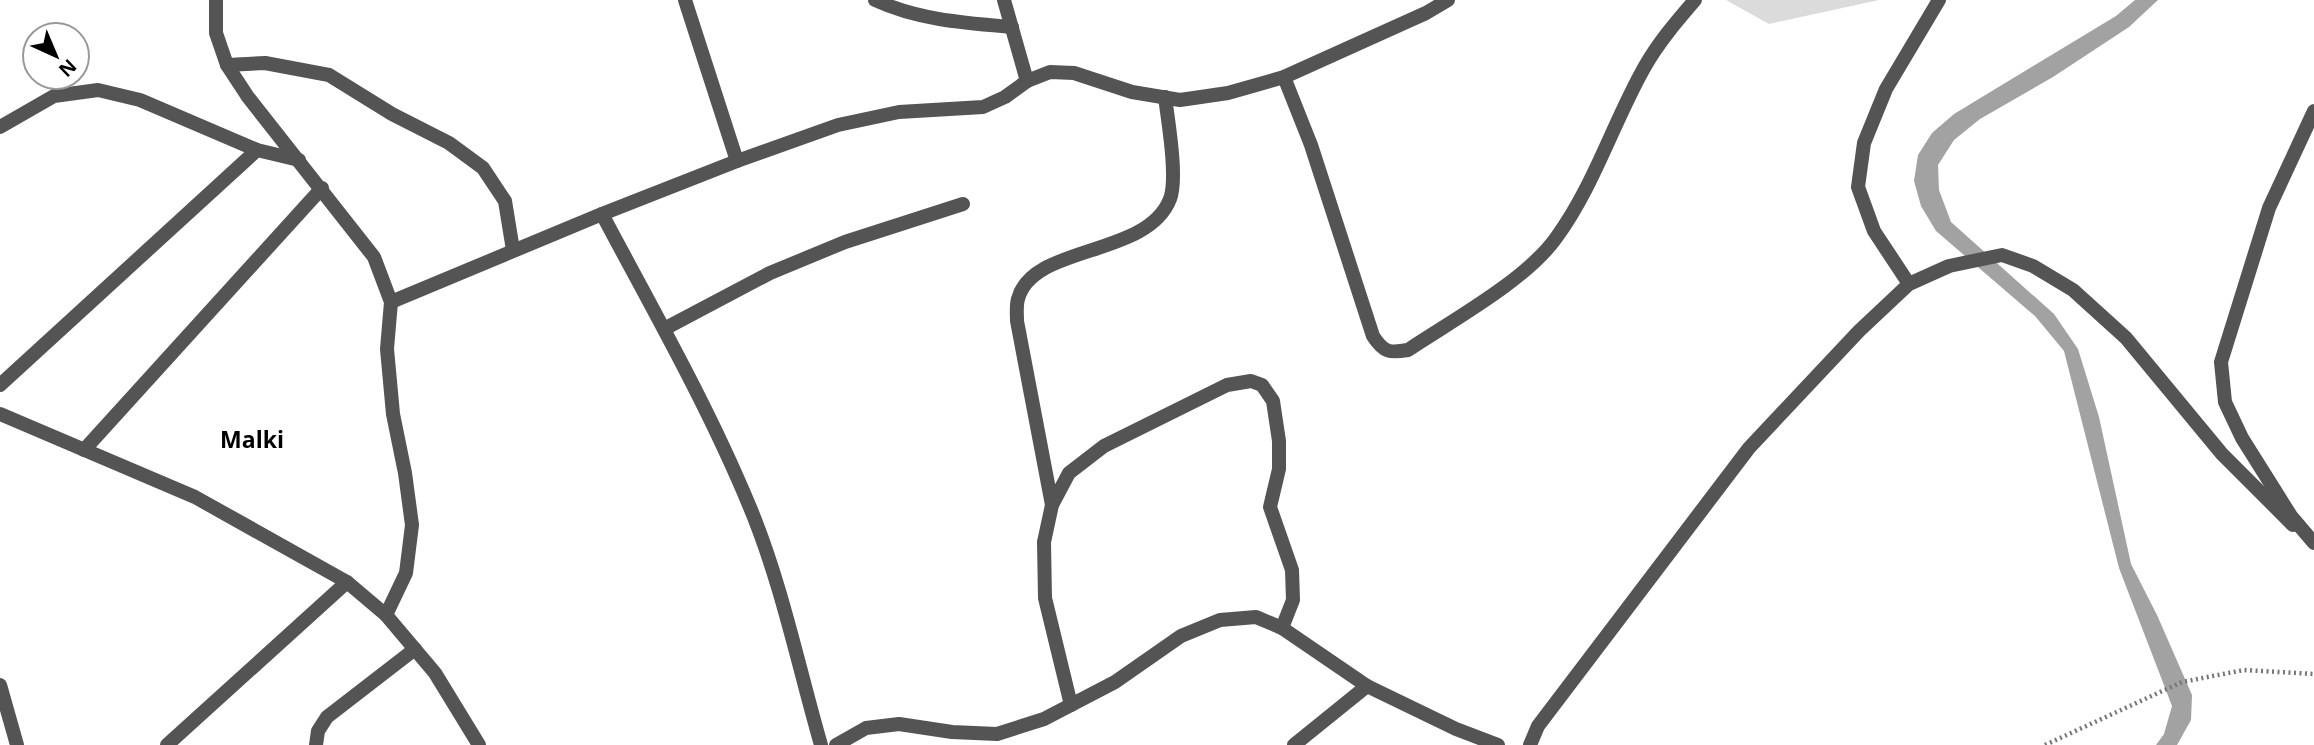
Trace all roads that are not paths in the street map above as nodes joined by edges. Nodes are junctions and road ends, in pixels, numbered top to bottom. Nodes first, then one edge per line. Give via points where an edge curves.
1 (216, 0) edge
2 (685, 0) edge
3 (875, 0) edge
4 (1004, 0) edge
5 (1448, 0) edge
6 (1695, 0) edge
7 (1939, 0) edge
8 (1012, 27) junction
9 (227, 65) junction
10 (1284, 77) junction
11 (1027, 81) junction
12 (1165, 97) junction
13 (2314, 111) edge
14 (0, 127) edge
15 (257, 150) junction
16 (299, 160) junction
17 (737, 161) junction
18 (322, 188) junction
19 (963, 204) dead end
20 (602, 214) junction
21 (513, 250) junction
22 (1909, 284) junction
23 (391, 302) junction
24 (664, 329) junction
25 (0, 385) edge
26 (0, 414) edge
27 (84, 450) junction
28 (1052, 505) junction
29 (2314, 545) edge
30 (347, 582) junction
31 (386, 615) junction
32 (1282, 628) junction
33 (415, 649) junction
34 (0, 685) edge
35 (1367, 686) junction
36 (1071, 705) junction
37 (17, 745) edge
38 (167, 745) edge
39 (316, 745) edge
40 (480, 745) edge
41 (821, 745) edge
42 (836, 745) edge
43 (1294, 745) edge
44 (1498, 745) edge
45 (1530, 745) edge

1 - 9 street via 216,33
2 - 17 street
3 - 8 street via 940,20
4 - 8 street
5 - 10 street
6 - 10 street via 1644,68 1583,195 1555,240 1517,277 1408,350 1393,353 1373,336
7 - 22 street via 1886,89 1864,144 1858,187 1874,231
8 - 11 street
9 - 16 street
9 - 21 street via 265,63 329,75 449,144 483,168 505,201
10 - 12 street via 1228,93 1180,100
11 - 12 street via 1050,72 1074,73 1132,92
11 - 17 street via 983,107 899,112 838,125
12 - 28 street via 1173,178 1170,199 1157,219 1138,234 1051,265 1030,279 1018,298 1017,321
13 - 29 street via 2269,208 2221,362 2225,402 2242,438
14 - 15 street via 54,96 98,90 140,100
15 - 16 street
15 - 25 street
16 - 18 street
17 - 20 street
18 - 23 street via 374,257
18 - 27 street
19 - 24 street via 845,242 770,273
20 - 21 street
20 - 24 street
21 - 23 street
22 - 29 street via 1949,266 2002,256 2033,266 2073,290 2126,338 2222,454
22 - 45 street via 1749,448 1538,726
23 - 31 street via 388,362 412,525 406,573
24 - 41 street via 709,414 750,507
26 - 27 street
27 - 30 street via 195,497
28 - 32 street via 1069,473 1104,446 1227,385 1251,381 1262,385 1273,401 1279,441 1279,469 1270,506 1292,570 1293,600
28 - 36 street via 1044,542 1045,598
30 - 31 street
30 - 38 street
31 - 33 street
32 - 35 street
32 - 36 street via 1256,617 1220,620 1181,636 1115,682
33 - 39 street via 327,717 318,730
33 - 40 street
34 - 37 street
35 - 43 street
35 - 44 street
36 - 42 street via 997,734 899,724 866,728

